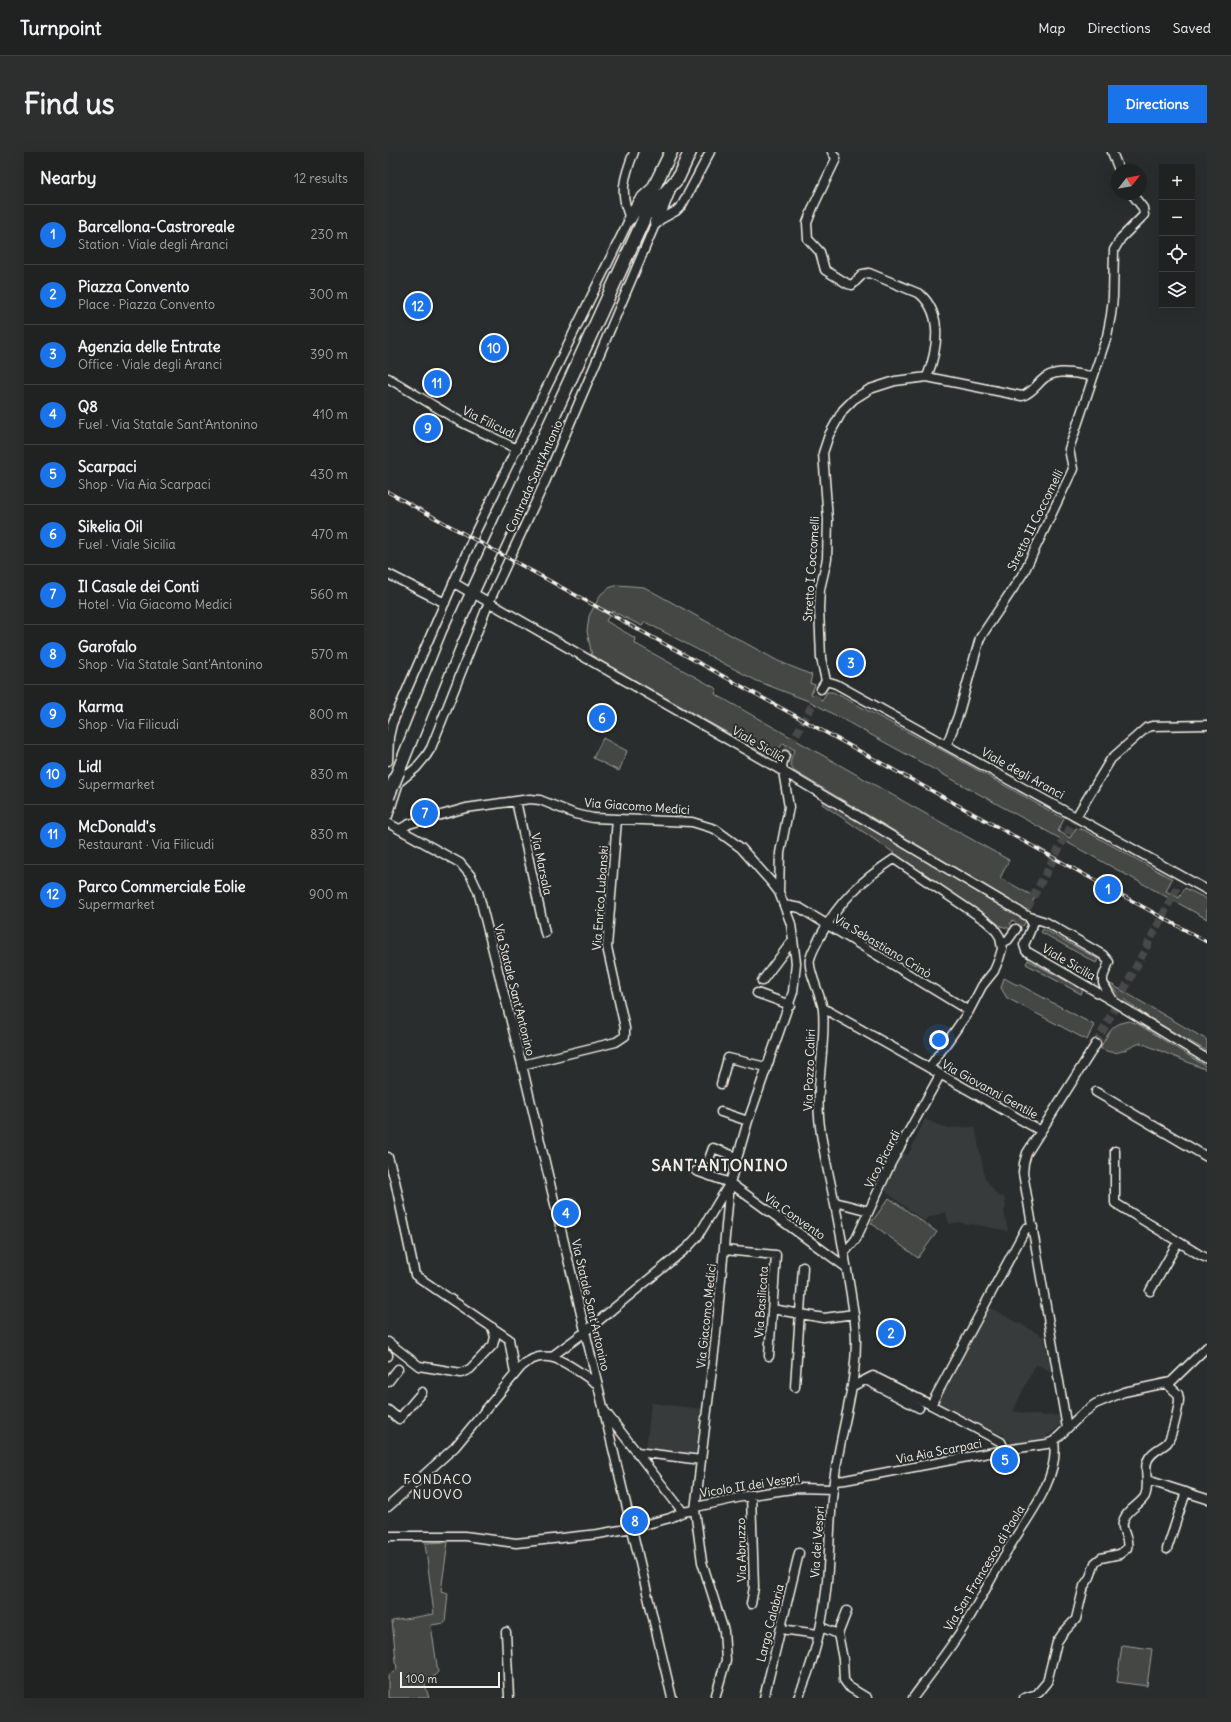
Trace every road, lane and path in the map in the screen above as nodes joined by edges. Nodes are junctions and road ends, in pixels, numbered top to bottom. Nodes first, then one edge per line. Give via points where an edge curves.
1 (634, 152) edge
2 (664, 152) edge
3 (671, 152) edge
4 (678, 152) edge
5 (684, 152) edge
6 (690, 152) edge
7 (710, 152) edge
8 (832, 152) edge
9 (1112, 152) edge
10 (1117, 164) edge
11 (656, 171) junction
12 (653, 189) junction
13 (668, 190) junction
14 (1137, 200) edge
15 (640, 201) junction
16 (630, 218) junction
17 (643, 220) junction
18 (656, 222) junction
19 (1092, 376) junction
20 (927, 377) junction
21 (388, 378) edge
22 (517, 449) junction
23 (388, 574) edge
24 (454, 583) junction
25 (466, 590) dead end
26 (478, 596) dead end
27 (489, 602) junction
28 (445, 603) junction
29 (826, 681) junction
30 (821, 689) tunnel mouth
31 (1207, 725) edge
32 (946, 744) junction
33 (785, 755) tunnel mouth
34 (388, 762) edge
35 (784, 772) junction
36 (396, 775) edge
37 (388, 797) edge
38 (516, 801) junction
39 (389, 813) edge
40 (1076, 817) junction
41 (617, 819) junction
42 (394, 826) edge
43 (1183, 876) junction
44 (1179, 884) tunnel mouth
45 (1207, 890) edge
46 (779, 892) junction
47 (784, 905) junction
48 (1027, 916) junction
49 (1043, 921) junction
50 (827, 925) junction
51 (1033, 926) junction
52 (1016, 929) tunnel mouth
53 (545, 933) dead end
54 (793, 940) junction
55 (1002, 942) junction
56 (796, 959) junction
57 (810, 960) junction
58 (762, 981) dead end
59 (757, 993) dead end
60 (1114, 1002) junction
61 (790, 1005) junction
62 (823, 1008) junction
63 (969, 1011) junction
64 (1096, 1044) tunnel mouth
65 (1207, 1059) edge
66 (522, 1066) junction
67 (766, 1067) junction
68 (929, 1068) junction
69 (940, 1075) junction
70 (721, 1084) dead end
71 (1096, 1092) dead end
72 (721, 1112) dead end
73 (748, 1121) junction
74 (1041, 1131) junction
75 (1115, 1151) dead end
76 (388, 1157) edge
77 (737, 1157) junction
78 (1207, 1157) edge
79 (709, 1159) dead end
80 (696, 1171) dead end
81 (395, 1182) junction
82 (730, 1183) junction
83 (389, 1189) edge
84 (399, 1201) junction
85 (835, 1202) junction
86 (869, 1211) junction
87 (1033, 1227) junction
88 (1178, 1242) junction
89 (724, 1250) junction
90 (844, 1253) junction
91 (1207, 1258) edge
92 (804, 1267) dead end
93 (847, 1268) junction
94 (1150, 1291) dead end
95 (772, 1309) junction
96 (800, 1314) junction
97 (854, 1314) junction
98 (492, 1327) junction
99 (585, 1332) junction
100 (388, 1342) edge
101 (494, 1345) junction
102 (1207, 1347) edge
103 (512, 1350) junction
104 (769, 1356) dead end
105 (551, 1357) junction
106 (398, 1369) dead end
107 (515, 1374) junction
108 (866, 1380) junction
109 (388, 1382) edge
110 (596, 1383) junction
111 (1167, 1384) junction
112 (853, 1386) junction
113 (795, 1387) dead end
114 (422, 1392) dead end
115 (931, 1405) junction
116 (602, 1407) junction
117 (919, 1408) dead end
118 (388, 1410) edge
119 (1067, 1428) junction
120 (1054, 1441) junction
121 (1005, 1450) junction
122 (637, 1452) junction
123 (701, 1460) junction
124 (1147, 1480) junction
125 (834, 1485) junction
126 (1186, 1492) junction
127 (751, 1495) junction
128 (1207, 1500) edge
129 (388, 1507) edge
130 (696, 1508) junction
131 (683, 1512) junction
132 (632, 1528) junction
133 (388, 1536) edge
134 (1167, 1549) dead end
135 (799, 1553) dead end
136 (751, 1604) dead end
137 (847, 1611) dead end
138 (781, 1628) junction
139 (819, 1631) junction
140 (506, 1632) dead end
141 (838, 1634) junction
142 (851, 1694) edge
143 (509, 1698) edge
144 (672, 1698) edge
145 (715, 1698) edge
146 (764, 1698) edge
147 (798, 1698) edge
148 (867, 1698) edge
149 (913, 1698) edge
150 (1024, 1698) edge

1 - 16 street via 623,189 624,203
2 - 11 highway
3 - 12 highway
4 - 12 highway via 663,179
5 - 13 highway
6 - 13 highway via 678,178
7 - 18 street via 682,205
8 - 20 street via 836,158 809,217 808,239 820,252 825,270 848,284 852,285 863,274 869,273 925,298 935,316 936,328 932,363
9 - 10 street
11 - 12 highway
11 - 15 highway
12 - 15 highway
12 - 17 highway
13 - 17 highway
13 - 18 highway
14 - 19 street, Stretto II Coccomelli via 1145,213 1121,238 1114,250 1111,315 1107,336
15 - 16 highway
16 - 22 street, Contrada Sant'Antonio
17 - 36 highway via 452,638
18 - 27 street, Contrada Sant'Antonio via 545,482
19 - 20 street, Stretto I Coccomelli via 1056,372 1048,375 1028,394 1022,396
19 - 32 street, Stretto II Coccomelli via 1069,449 1074,469 1024,572 980,638 958,716
20 - 29 street, Stretto I Coccomelli via 895,381 870,388 854,399 843,410 829,435 823,453 828,520 827,559 820,589 819,608 821,658
21 - 22 street, Via Filicudi via 459,421
22 - 24 street, Contrada Sant'Antonio via 476,531
23 - 28 street
24 - 25 street
24 - 28 street, Contrada Sant'Antonio
26 - 27 street, Viale Sicilia
27 - 35 street, Viale Sicilia
27 - 36 street, Contrada Sant'Antonio via 431,748 416,768
28 - 34 street, Contrada Sant'Antonio via 392,724
29 - 30 street
29 - 32 street, Viale degli Aranci
31 - 40 street via 1146,728 1111,759
32 - 40 street, Viale degli Aranci
33 - 35 street via 782,765
35 - 46 street via 789,807 780,853
35 - 48 street, Viale Sicilia
36 - 37 highway, bridge
36 - 39 street, Contrada Sant'Antonio via 398,786
38 - 41 street, Via Giacomo Medici via 540,800 582,816
38 - 42 street, Via Giacomo Medici via 466,808
38 - 53 street, Via Marsala
39 - 42 street
40 - 43 street, Viale degli Aranci
41 - 46 street, Via Giacomo Medici via 692,822 715,829 741,848
41 - 66 street, Via Enrico Lubanski via 607,947 625,1036 616,1042
42 - 66 street, Via Statale Sant'Antonino via 460,863 474,881
43 - 44 street
43 - 45 street, Viale degli Aranci
46 - 47 street, Via Giacomo Medici
47 - 50 street, Via Sebastiano Crinò via 800,908
47 - 54 street, Via Giacomo Medici via 791,924
48 - 49 street, Viale Sicilia
48 - 51 street, Viale Sicilia via 1032,920
49 - 51 street
49 - 60 street, Viale Sicilia via 1106,956 1109,965 1103,983
50 - 55 street via 849,894 874,872 894,859 986,921 998,932
50 - 57 street
50 - 63 street, Via Sebastiano Crinò
51 - 60 street, Viale Sicilia via 1024,945 1026,951
52 - 55 street via 1008,940
54 - 56 street, Via Giacomo Medici
54 - 58 street
55 - 63 street via 994,971 982,986
56 - 57 street
56 - 61 street, Via Giacomo Medici
57 - 62 street, Via Pozzo Caliri
59 - 61 street
60 - 65 street, Viale Sicilia
61 - 67 street, Via Giacomo Medici
62 - 68 street, Via Giovanni Gentile
62 - 85 street, Via Pozzo Caliri via 819,1116
63 - 68 street
64 - 74 street
66 - 99 street, Via Statale Sant'Antonino
67 - 70 street via 728,1058
67 - 73 street, Via Giacomo Medici
68 - 69 street, Via Giovanni Gentile
69 - 74 street, Via Giovanni Gentile
69 - 86 street, Vico Picardi via 891,1163
71 - 78 street
72 - 73 street
73 - 77 street, Via Giacomo Medici
74 - 87 street via 1027,1153 1023,1174
75 - 88 street via 1115,1203
76 - 81 street
77 - 79 street via 713,1148
77 - 82 street, Via Giacomo Medici
80 - 82 street, Via Convento
81 - 83 street
81 - 84 street
82 - 89 street, Via Giacomo Medici
82 - 93 street, Via Convento
82 - 99 street via 698,1236 688,1247
83 - 84 street via 396,1193
84 - 98 street via 415,1275
85 - 86 street
85 - 90 street, Via Pozzo Caliri
86 - 90 street, Vico Picardi via 856,1240
87 - 115 street via 1026,1228
87 - 119 street
88 - 91 street
88 - 94 street
89 - 95 street, Via Basilicata via 776,1255
89 - 123 street, Via Giacomo Medici via 716,1344
90 - 93 street, Via Pozzo Caliri
92 - 96 street
93 - 97 street, Via Pozzo Caliri
95 - 96 street
95 - 104 street, Via Basilicata
96 - 97 street via 824,1318
96 - 113 street
97 - 112 street, Via dei Vespri via 856,1356
98 - 101 street via 496,1337
98 - 103 street via 509,1339
99 - 105 street
99 - 110 street, Via Statale Sant'Antonino
100 - 101 street via 419,1366 461,1373 470,1369
101 - 103 street via 502,1340 507,1342
102 - 111 street, Via Aia Scarpaci via 1175,1380
103 - 107 street
105 - 107 street via 531,1359
105 - 110 street
106 - 109 street
107 - 129 street via 455,1447
108 - 112 street
108 - 115 street via 873,1376
108 - 117 street
110 - 116 street, Via Statale Sant'Antonino
111 - 119 street, Via Aia Scarpaci via 1132,1390 1104,1400 1089,1408
111 - 124 street via 1178,1394 1179,1402 1170,1439 1152,1454 1147,1462
112 - 125 street, Via dei Vespri
114 - 118 street via 399,1419
115 - 121 street via 1001,1442
116 - 122 street
116 - 132 street, Via Statale Sant'Antonino
119 - 120 street, Via Aia Scarpaci
120 - 121 street, Via Aia Scarpaci via 1038,1446
120 - 149 street, Via San Francesco di Paola via 1054,1459 1042,1496 1015,1537 962,1630
121 - 125 street, Via Aia Scarpaci via 845,1480
122 - 123 street
122 - 131 street
123 - 130 street, Via Giacomo Medici
124 - 126 street
124 - 150 street via 1145,1496 1125,1517 1123,1524 1128,1541 1127,1548 1120,1554 1101,1558 1095,1563 1084,1586 1078,1614 1058,1642 1047,1682 1037,1694
125 - 127 street, Vicolo II dei Vespri
125 - 139 street, Via dei Vespri via 826,1591
126 - 128 street
126 - 134 street
127 - 130 street, Vicolo II dei Vespri
127 - 136 street, Via Abruzzo via 754,1587
130 - 131 street, Vicolo II dei Vespri
130 - 145 street, Via Giacomo Medici via 702,1562 724,1631 726,1660
131 - 132 street, Vicolo II dei Vespri
132 - 133 street, Vicolo II dei Vespri via 516,1543 465,1536
132 - 144 street, Via Statale Sant'Antonino
135 - 138 street, Largo Calabria
137 - 141 street
138 - 139 street
138 - 146 street, Largo Calabria
139 - 141 street
139 - 147 street, Via dei Vespri via 812,1663
140 - 143 street
141 - 142 street via 844,1680
142 - 148 street

